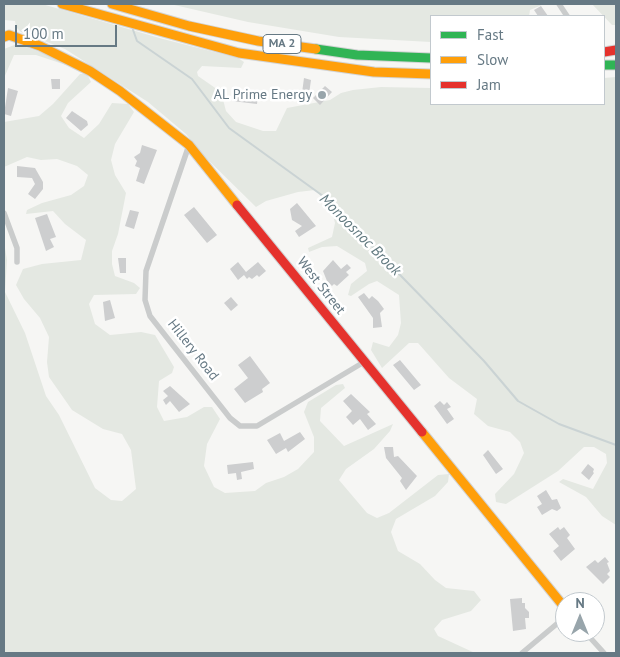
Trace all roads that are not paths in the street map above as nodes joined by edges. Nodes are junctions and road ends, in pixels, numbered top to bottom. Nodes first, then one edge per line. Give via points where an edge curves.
1 (62, 4) edge
2 (112, 4) edge
3 (559, 4) edge
4 (565, 15) edge
5 (6, 36) edge
6 (430, 58) edge
7 (430, 74) edge
8 (189, 145) junction
9 (4, 213) edge
10 (17, 262) dead end
11 (364, 362) junction
12 (555, 596) edge
13 (555, 625) edge
14 (594, 642) edge
15 (522, 653) edge
16 (604, 653) edge

1 - 7 main road, MA 2 via 273,59 365,71
2 - 6 main road, MA 2 via 223,34 323,51
3 - 4 street
5 - 8 main road, West Street via 40,46 90,71
8 - 11 main road, West Street
8 - 11 street, Hillery Road via 146,271 145,302 150,316 230,418 240,426 261,424
9 - 10 street via 17,248
11 - 12 main road, West Street
13 - 15 street
14 - 16 street

